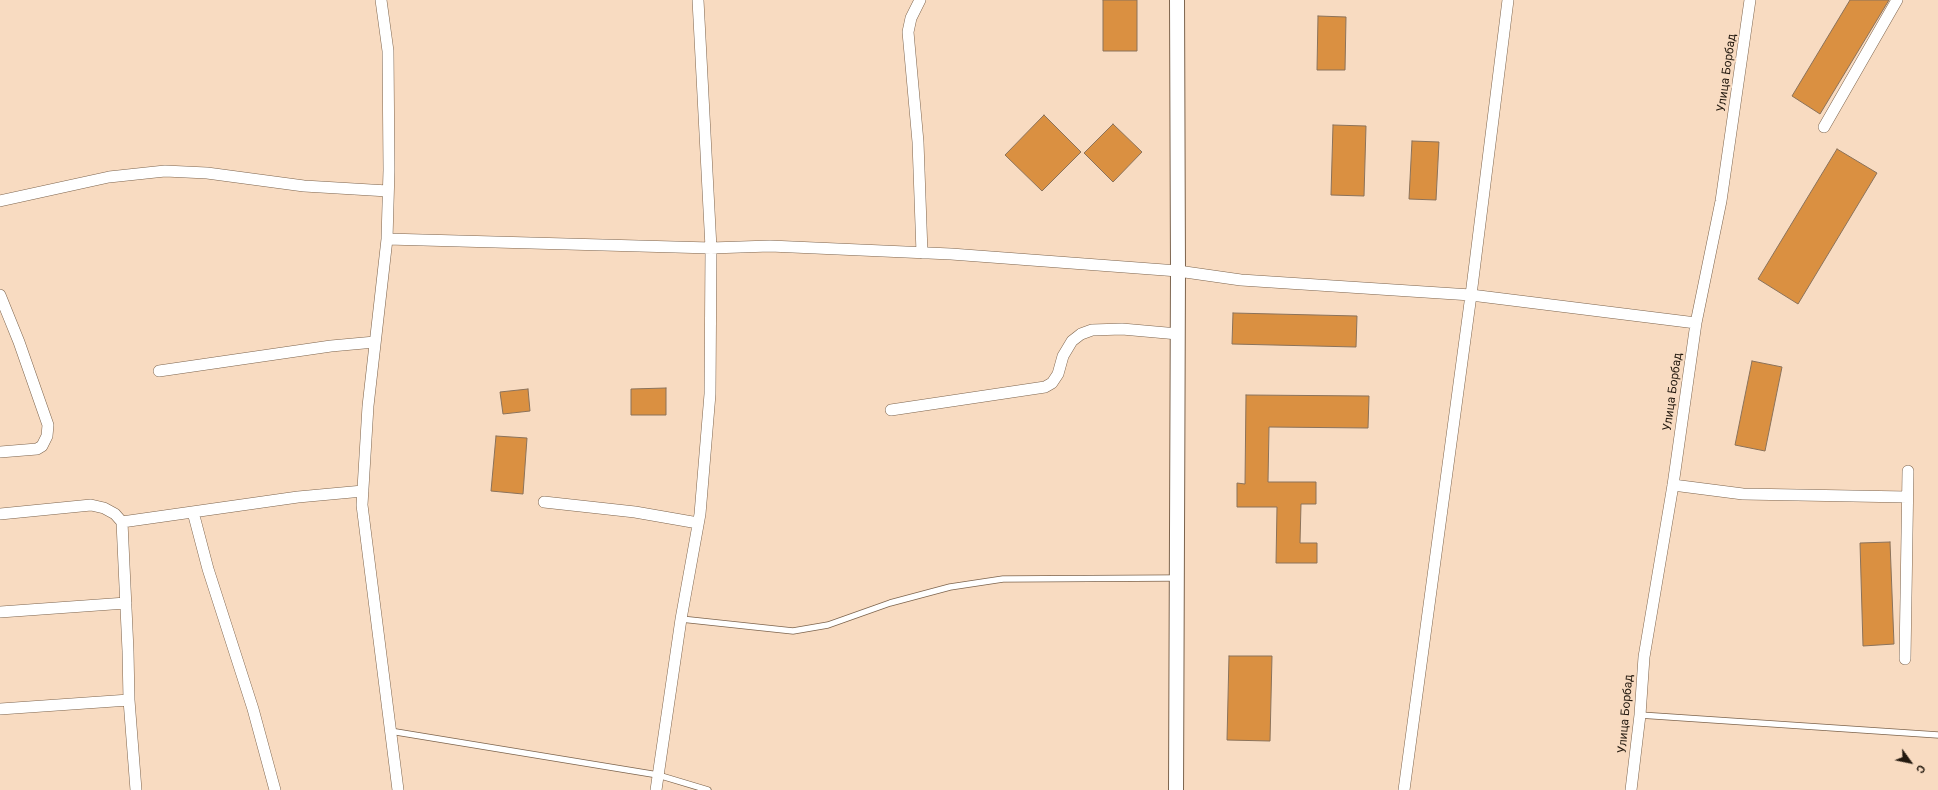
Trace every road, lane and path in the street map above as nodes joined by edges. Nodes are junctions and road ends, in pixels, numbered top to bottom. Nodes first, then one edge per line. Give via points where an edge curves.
1 (381, 0) edge
2 (698, 0) edge
3 (920, 0) edge
4 (1177, 0) edge
5 (1508, 0) edge
6 (1750, 0) edge
7 (1897, 0) edge
8 (1824, 126) dead end
9 (388, 191) junction
10 (0, 201) edge
11 (387, 239) junction
12 (711, 248) junction
13 (922, 253) junction
14 (1178, 271) junction
15 (0, 295) edge
16 (1471, 295) junction
17 (1696, 323) junction
18 (1178, 334) junction
19 (375, 342) junction
20 (159, 371) dead end
21 (891, 410) dead end
22 (0, 452) edge
23 (1908, 471) dead end
24 (1673, 485) junction
25 (363, 491) junction
26 (1907, 497) junction
27 (544, 502) dead end
28 (193, 512) junction
29 (0, 514) edge
30 (122, 522) junction
31 (698, 522) junction
32 (1176, 578) junction
33 (126, 603) junction
34 (0, 612) edge
35 (681, 619) junction
36 (1905, 660) dead end
37 (129, 700) junction
38 (0, 709) edge
39 (1640, 715) junction
40 (389, 731) junction
41 (1938, 735) edge
42 (658, 775) junction
43 (136, 790) edge
44 (275, 790) edge
45 (398, 790) edge
46 (656, 790) edge
47 (708, 790) edge
48 (1176, 790) edge
49 (1404, 790) edge
50 (1631, 790) edge

1 - 9 street via 388,51
2 - 12 street
3 - 13 street via 911,18 908,32 918,142
4 - 14 street
5 - 16 street
6 - 17 street, Улица Борбад via 1722,201
7 - 8 street
9 - 10 street via 304,186 165,171 109,177
9 - 11 street
11 - 12 street
11 - 19 street
12 - 13 street via 770,246
12 - 31 street via 710,394
13 - 14 street
14 - 16 street via 1241,280
14 - 18 street
15 - 22 street via 48,425 47,436 42,446 37,449
16 - 17 street
16 - 49 street
17 - 24 street, Улица Борбад
18 - 21 street via 1122,329 1092,330 1072,341 1063,356 1058,374 1052,383 1045,387
18 - 32 street
19 - 20 street
19 - 25 street
23 - 26 street
24 - 26 street via 1743,494
24 - 39 street, Улица Борбад via 1644,657
25 - 28 street via 298,497
25 - 40 street via 362,505
26 - 36 street
27 - 31 street
28 - 30 street
28 - 44 street
29 - 30 street via 91,505 115,514
30 - 33 street
31 - 35 street
32 - 35 lane via 1003,579 950,587 890,603 828,625 793,631
32 - 48 street
33 - 34 street
33 - 37 street
35 - 42 street
37 - 38 street
37 - 43 street
39 - 41 lane
39 - 50 street, Улица Борбад
40 - 42 lane
40 - 45 street
42 - 46 street
42 - 47 lane

